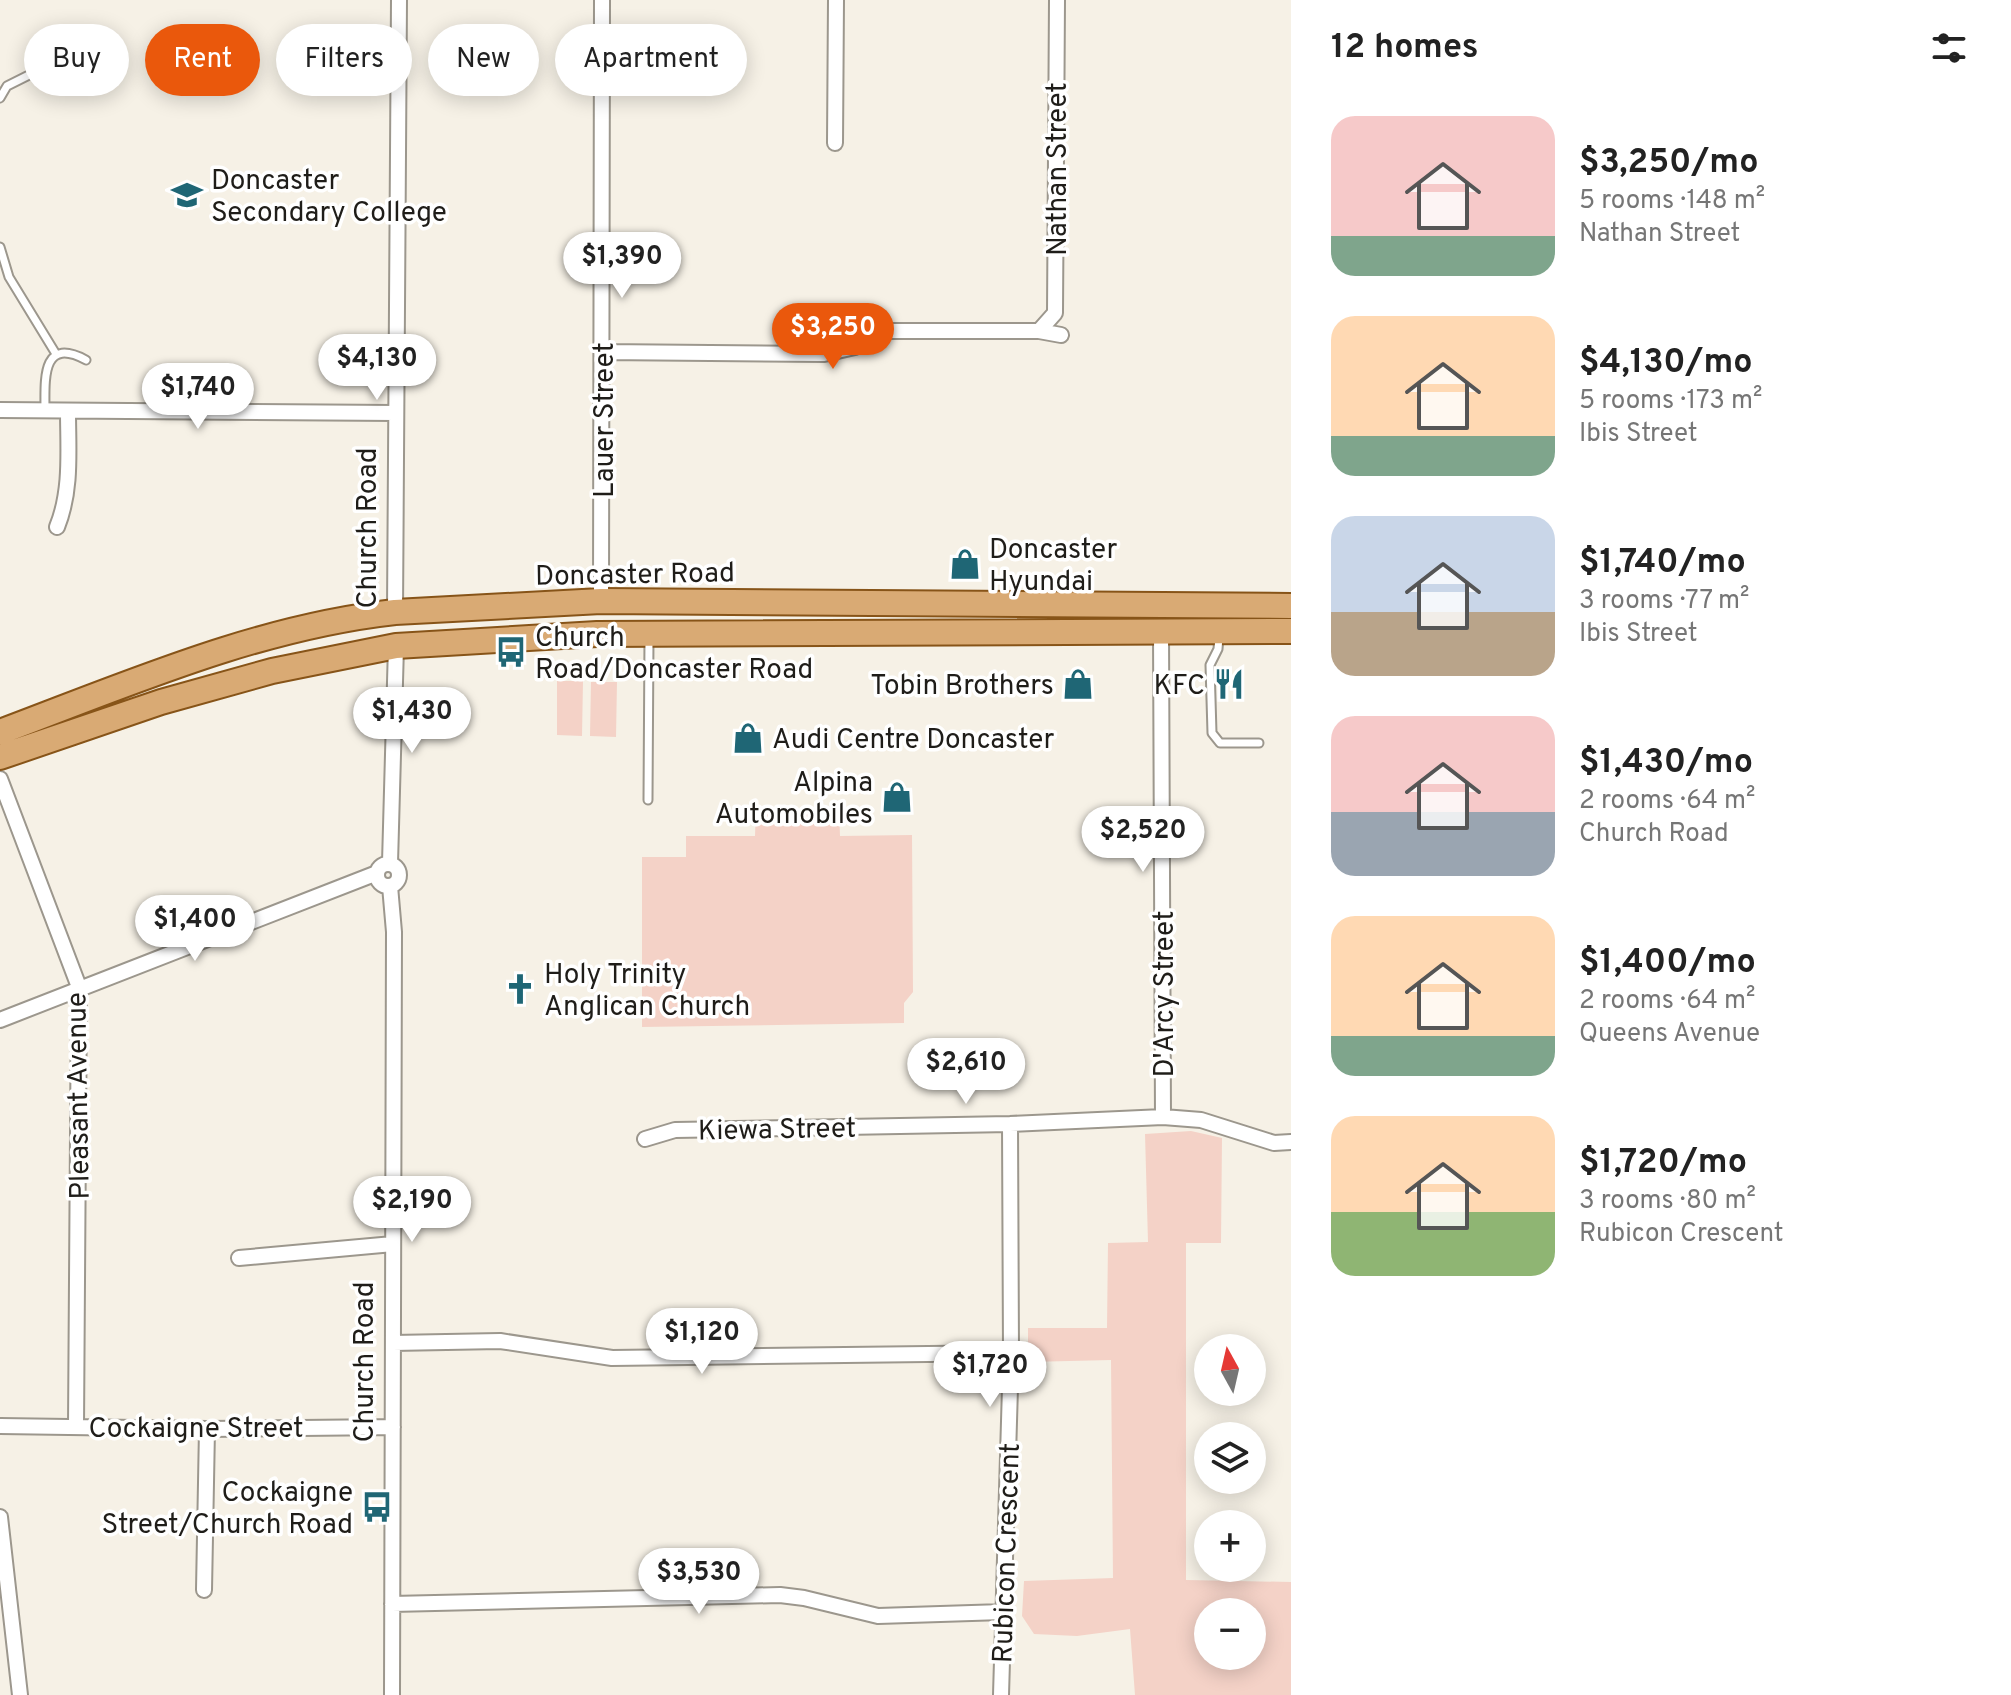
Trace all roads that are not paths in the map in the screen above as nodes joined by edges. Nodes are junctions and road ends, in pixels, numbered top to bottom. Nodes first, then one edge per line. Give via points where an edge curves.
1 (399, 0) edge
2 (602, 0) edge
3 (836, 0) edge
4 (1057, 0) edge
5 (24, 78) edge
6 (0, 98) edge
7 (835, 143) dead end
8 (0, 247) edge
9 (1039, 331) junction
10 (1061, 335) dead end
11 (603, 352) junction
12 (56, 354) junction
13 (86, 360) dead end
14 (0, 410) edge
15 (45, 411) junction
16 (68, 411) junction
17 (396, 413) junction
18 (57, 527) dead end
19 (792, 600) junction
20 (601, 601) junction
21 (1291, 606) edge
22 (395, 612) junction
23 (1161, 631) junction
24 (1219, 631) junction
25 (1291, 631) edge
26 (792, 632) junction
27 (649, 634) junction
28 (396, 646) junction
29 (0, 732) edge
30 (1259, 743) dead end
31 (0, 757) edge
32 (0, 779) edge
33 (648, 800) dead end
34 (390, 863) junction
35 (377, 873) junction
36 (390, 886) junction
37 (79, 987) junction
38 (0, 1020) edge
39 (1163, 1117) junction
40 (1010, 1124) junction
41 (645, 1139) dead end
42 (1291, 1142) edge
43 (393, 1244) junction
44 (239, 1258) dead end
45 (393, 1343) junction
46 (1011, 1353) junction
47 (0, 1426) edge
48 (76, 1427) junction
49 (393, 1427) junction
50 (207, 1429) junction
51 (0, 1517) edge
52 (204, 1590) dead end
53 (392, 1604) junction
54 (1003, 1612) junction
55 (20, 1695) edge
56 (392, 1695) edge
57 (1001, 1695) edge

1 - 17 street, Church Road
2 - 11 street, Lauer Street
3 - 7 street
4 - 9 street, Nathan Street via 1055,313
5 - 6 lane via 7,86
8 - 12 lane via 9,277
9 - 10 street
9 - 11 street via 888,331 824,354
11 - 20 street, Lauer Street
12 - 13 lane via 73,353
12 - 15 lane via 47,367
14 - 15 street
15 - 16 street
16 - 17 street
16 - 18 street via 67,487
17 - 22 street, Church Road
19 - 20 main road, Doncaster Road
19 - 21 main road, Doncaster Road
19 - 26 main road
20 - 22 main road, Doncaster Road
22 - 28 main road, Church Road
22 - 29 main road, Doncaster Road via 363,615 194,659
23 - 24 main road
23 - 26 main road
23 - 39 street, D'Arcy Street
24 - 25 main road
24 - 30 lane via 1210,665 1212,733 1220,743
26 - 27 main road
27 - 28 main road
27 - 33 lane
28 - 31 main road via 258,674
28 - 34 street, Church Road
32 - 37 street, Pleasant Avenue
34 - 35 street
34 - 36 street via 399,872
35 - 36 street via 379,881
35 - 37 street
36 - 43 street, Church Road
37 - 38 street
37 - 48 street, Pleasant Avenue
39 - 40 street, Kiewa Street
39 - 42 street, Kiewa Street via 1201,1120 1274,1143
40 - 41 street, Kiewa Street via 675,1130
40 - 46 street, Rubicon Crescent
43 - 44 street
43 - 45 street, Church Road
45 - 46 street via 500,1341 612,1358
45 - 49 street, Church Road
46 - 54 street, Rubicon Crescent
47 - 48 street, Cockaigne Street
48 - 50 street, Cockaigne Street
49 - 50 street, Cockaigne Street
49 - 53 street, Church Road
50 - 52 street
51 - 55 street
53 - 54 street via 780,1595 878,1616
53 - 56 street, Church Road
54 - 57 street, Rubicon Crescent

